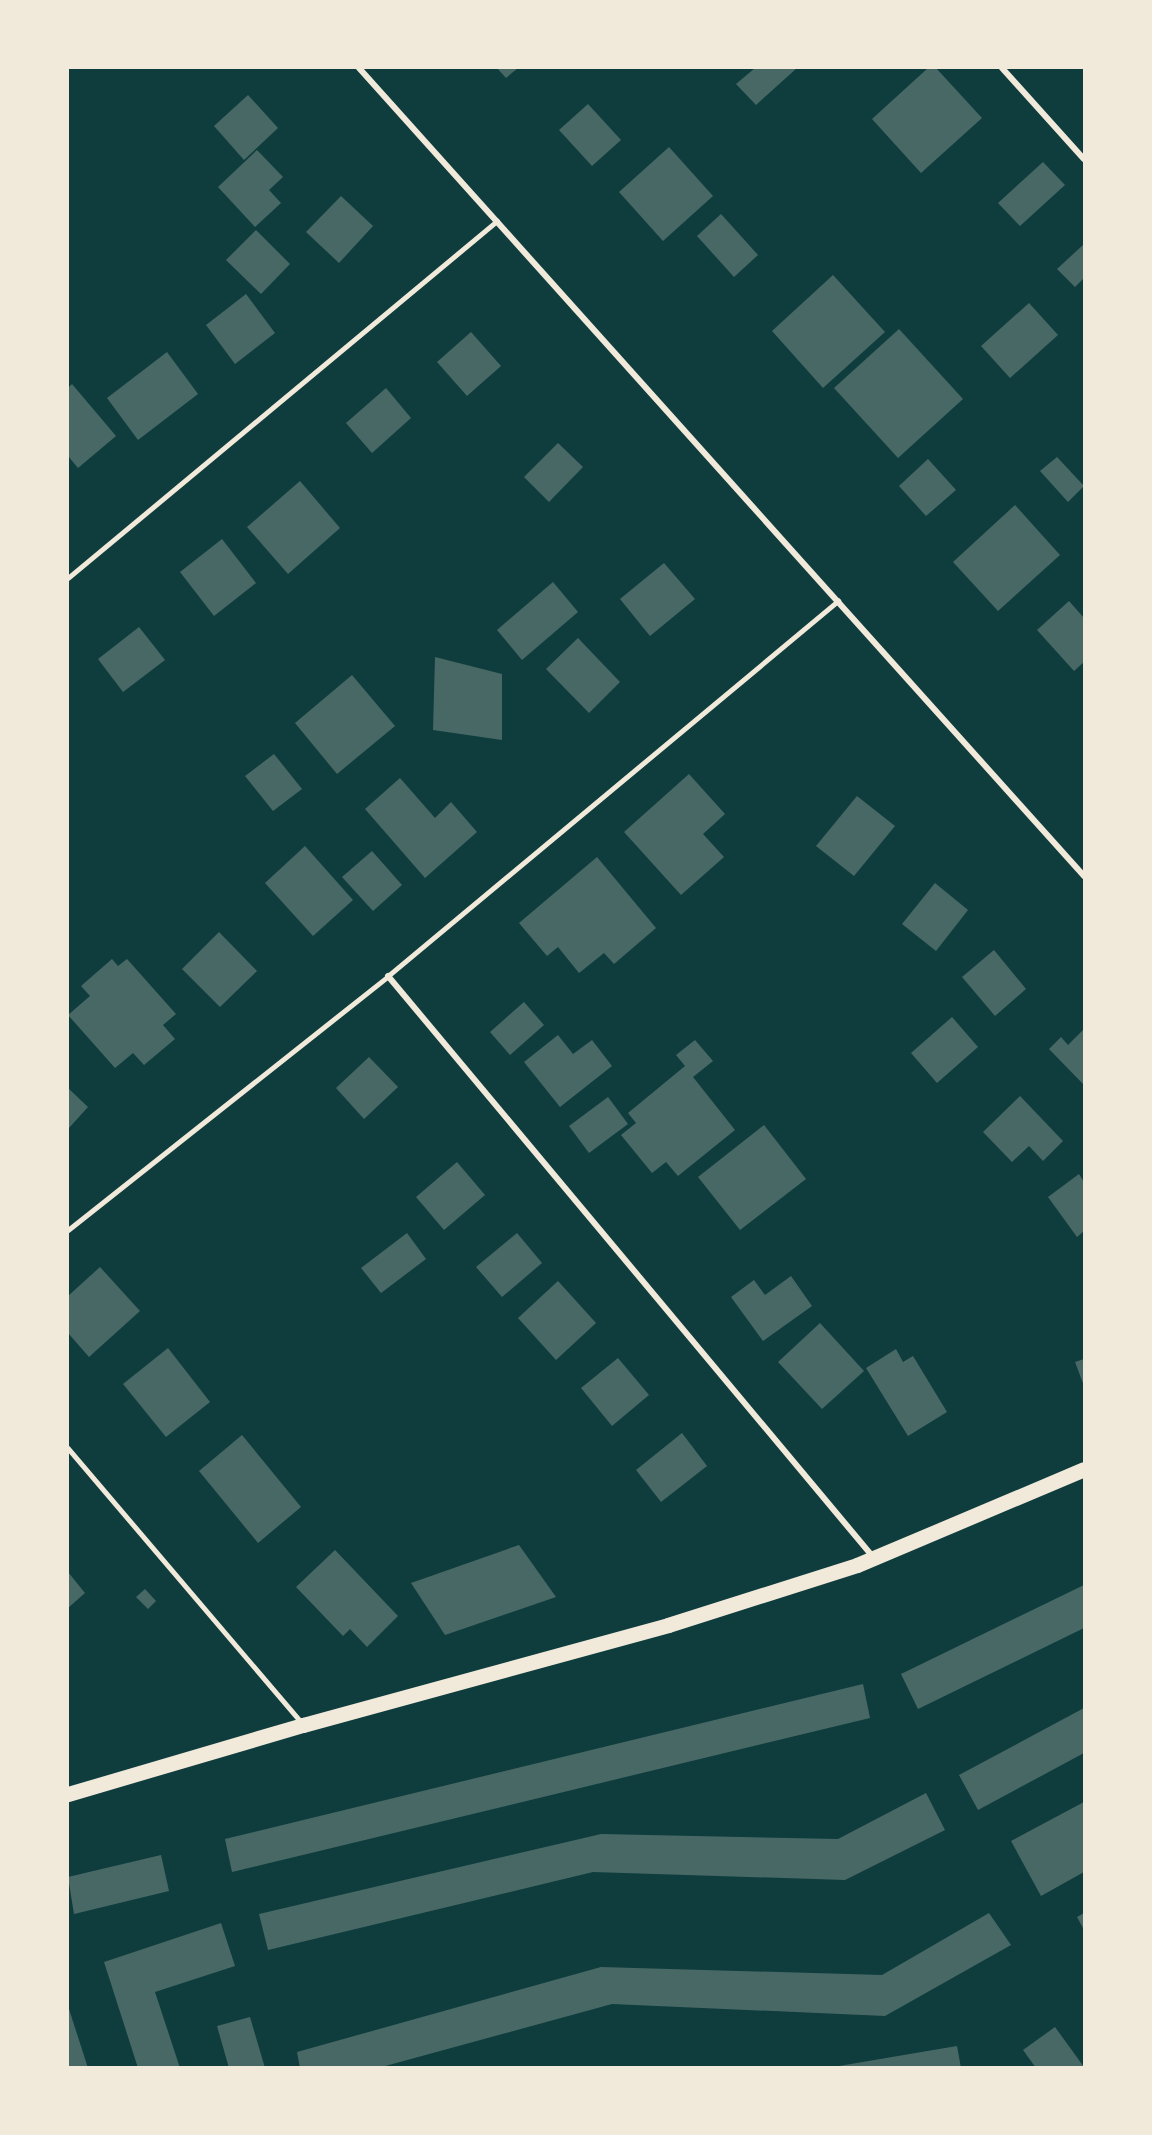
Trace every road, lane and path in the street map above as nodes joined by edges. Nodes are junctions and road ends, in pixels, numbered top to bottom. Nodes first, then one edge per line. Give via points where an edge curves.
1 (359, 68) edge
2 (1002, 68) edge
3 (1084, 159) edge
4 (498, 221) junction
5 (68, 578) edge
6 (838, 601) junction
7 (1084, 876) edge
8 (388, 976) junction
9 (68, 1230) edge
10 (68, 1448) edge
11 (1084, 1469) edge
12 (874, 1558) junction
13 (303, 1725) junction
14 (68, 1794) edge

1 - 4 street
2 - 3 street
4 - 5 lane
4 - 6 street
6 - 7 street
6 - 8 lane
8 - 9 lane
8 - 12 street
10 - 13 lane
11 - 12 main road
12 - 13 main road via 668,1625
13 - 14 main road

